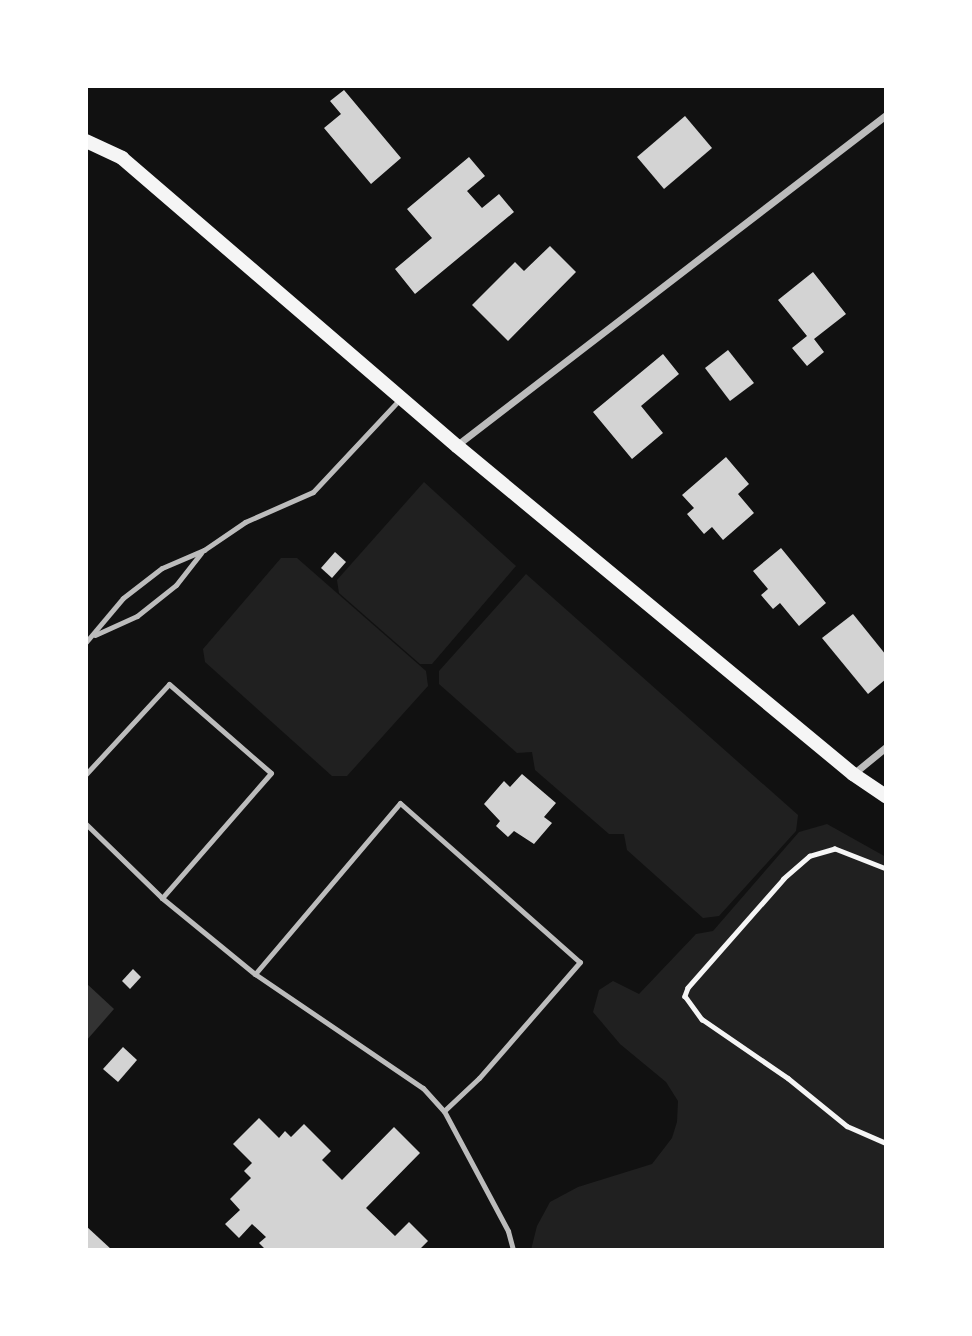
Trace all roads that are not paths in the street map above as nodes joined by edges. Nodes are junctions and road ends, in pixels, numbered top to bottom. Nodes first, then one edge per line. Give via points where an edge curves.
1 (886, 115) edge
2 (86, 141) edge
3 (401, 398) junction
4 (457, 446) junction
5 (204, 550) junction
6 (92, 637) junction
7 (86, 642) edge
8 (886, 747) edge
9 (86, 774) edge
10 (853, 774) junction
11 (886, 796) edge
12 (86, 824) edge
13 (162, 898) junction
14 (255, 974) junction
15 (444, 1111) junction
16 (513, 1250) edge

1 - 4 street
2 - 3 main road via 122,158
3 - 4 main road
3 - 5 lane via 313,492 245,522
4 - 10 main road
5 - 6 lane via 176,585 146,608
5 - 6 lane via 162,568 123,598
6 - 7 lane
8 - 10 street
9 - 13 lane via 169,684 271,774
10 - 11 main road
12 - 13 lane
13 - 14 lane
14 - 15 lane via 423,1088
14 - 15 lane via 400,803 580,962
15 - 16 lane via 508,1231

